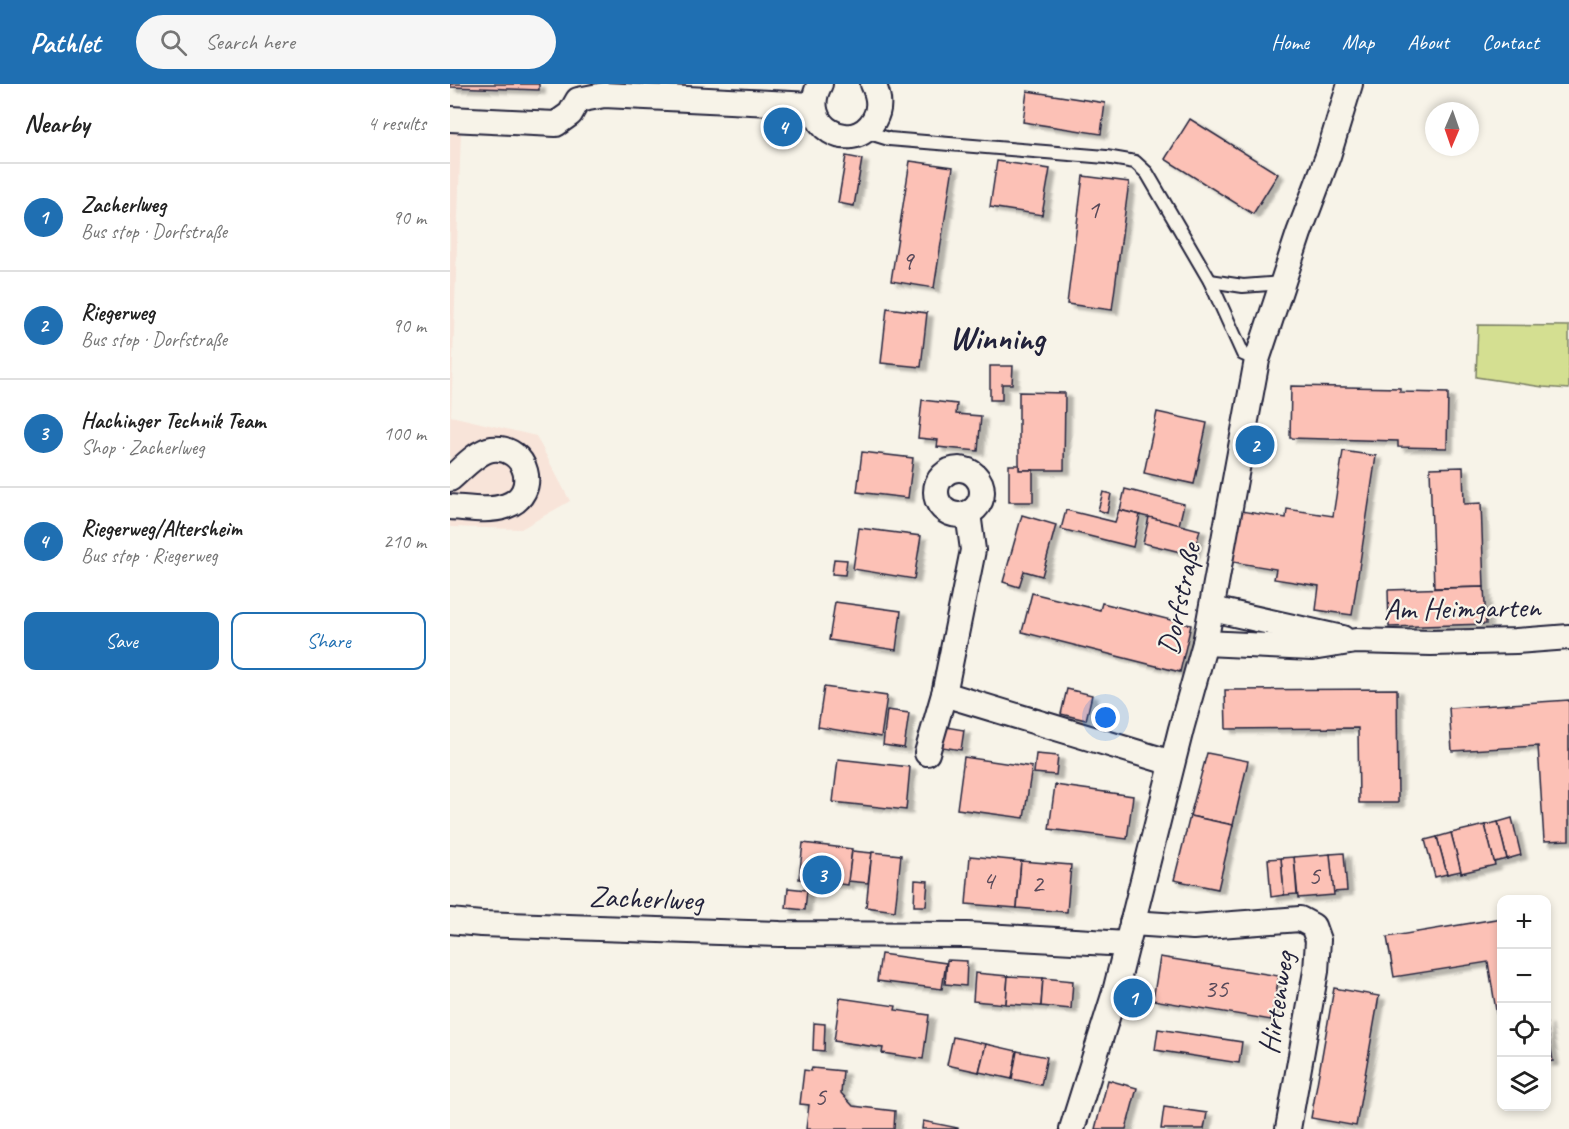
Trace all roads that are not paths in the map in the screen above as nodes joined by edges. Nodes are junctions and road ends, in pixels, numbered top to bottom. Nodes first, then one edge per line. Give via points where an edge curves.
1 (873, 84) edge
2 (1350, 84) edge
3 (579, 92) edge
4 (817, 95) edge
5 (450, 119) edge
6 (863, 131) junction
7 (1210, 281) junction
8 (1282, 283) junction
9 (1257, 360) junction
10 (450, 479) edge
11 (450, 507) edge
12 (968, 513) dead end
13 (1212, 609) junction
14 (1569, 637) edge
15 (1356, 641) junction
16 (1205, 643) junction
17 (944, 694) junction
18 (927, 753) dead end
19 (1172, 763) junction
20 (450, 921) edge
21 (1130, 933) junction
22 (1072, 1129) edge
23 (1287, 1129) edge

1 - 6 street via 878,94 877,115
2 - 8 street, Dorfstraße
3 - 4 street
3 - 5 street via 570,114 556,124
4 - 6 street via 820,123 827,130 846,136
6 - 7 lane via 889,139 1135,162 1147,173
7 - 8 lane via 1243,286
7 - 9 lane via 1243,354
8 - 9 street, Dorfstraße
9 - 13 street, Dorfstraße
10 - 11 street via 481,454 490,449 501,450 519,458 527,486 522,496 506,506
12 - 17 street via 973,550
13 - 15 street, Am Heimgarten
13 - 16 street, Dorfstraße
14 - 15 street, Am Heimgarten via 1431,643
15 - 16 street, Am Heimgarten via 1312,648
16 - 19 street, Dorfstraße
17 - 18 street
17 - 19 street
19 - 21 street, Dorfstraße
20 - 21 street, Zacherlweg via 780,934
21 - 22 street, Dorfstraße
21 - 23 street, Hirtenweg via 1300,919 1312,926 1318,940 1316,971

